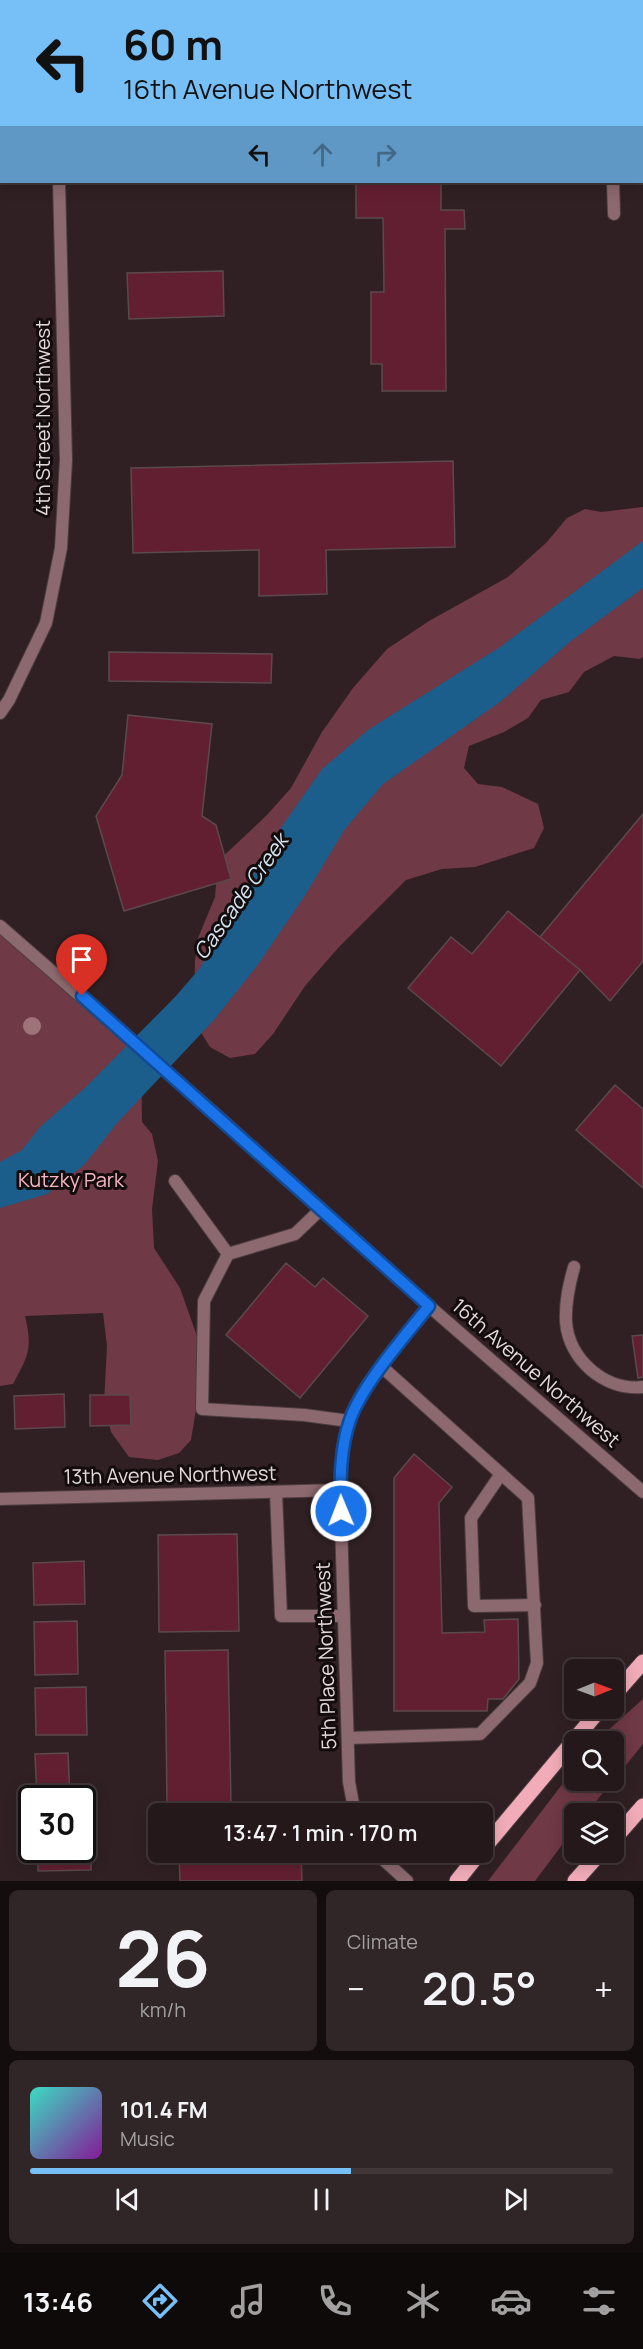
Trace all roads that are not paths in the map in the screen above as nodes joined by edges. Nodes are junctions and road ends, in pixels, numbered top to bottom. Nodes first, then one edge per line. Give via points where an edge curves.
1 (59, 183) edge
2 (613, 183) edge
3 (614, 214) dead end
4 (0, 713) edge
5 (0, 926) edge
6 (175, 1180) dead end
7 (321, 1209) junction
8 (228, 1254) junction
9 (574, 1267) dead end
10 (429, 1306) junction
11 (382, 1367) junction
12 (643, 1387) edge
13 (349, 1421) junction
14 (501, 1474) junction
15 (340, 1490) junction
16 (276, 1492) junction
17 (643, 1492) edge
18 (0, 1499) edge
19 (535, 1605) junction
20 (344, 1616) junction
21 (643, 1662) edge
22 (624, 1684) edge
23 (592, 1719) edge
24 (348, 1738) junction
25 (353, 1803) edge
26 (643, 1806) edge
27 (624, 1828) edge
28 (493, 1838) edge
29 (387, 1863) edge
30 (472, 1863) edge
31 (592, 1863) edge
32 (406, 1881) edge
33 (457, 1881) edge
34 (576, 1881) edge

1 - 4 street, 4th Street Northwest via 66,460 61,548 46,623
2 - 3 street
5 - 7 street, 16th Avenue Northwest
6 - 8 street
7 - 8 street via 295,1234
7 - 10 street, 16th Avenue Northwest
8 - 13 street via 204,1301 202,1409
9 - 12 street via 566,1300 566,1324 575,1350 590,1369 611,1384
10 - 11 street, 5th Place Northwest
10 - 17 street, 16th Avenue Northwest
11 - 13 street, 5th Place Northwest
11 - 14 street
13 - 15 street, 5th Place Northwest
14 - 19 street via 528,1498
14 - 19 street via 471,1518 474,1606
15 - 16 street, 13th Avenue Northwest
15 - 20 street, 5th Place Northwest
16 - 18 street, 13th Avenue Northwest
16 - 20 street via 281,1616
19 - 24 street via 537,1663 530,1683 480,1734
20 - 24 street, 5th Place Northwest
21 - 22 main road
23 - 28 main road
24 - 25 street, 5th Place Northwest
26 - 27 main road
29 - 32 street
30 - 33 main road
31 - 34 main road

